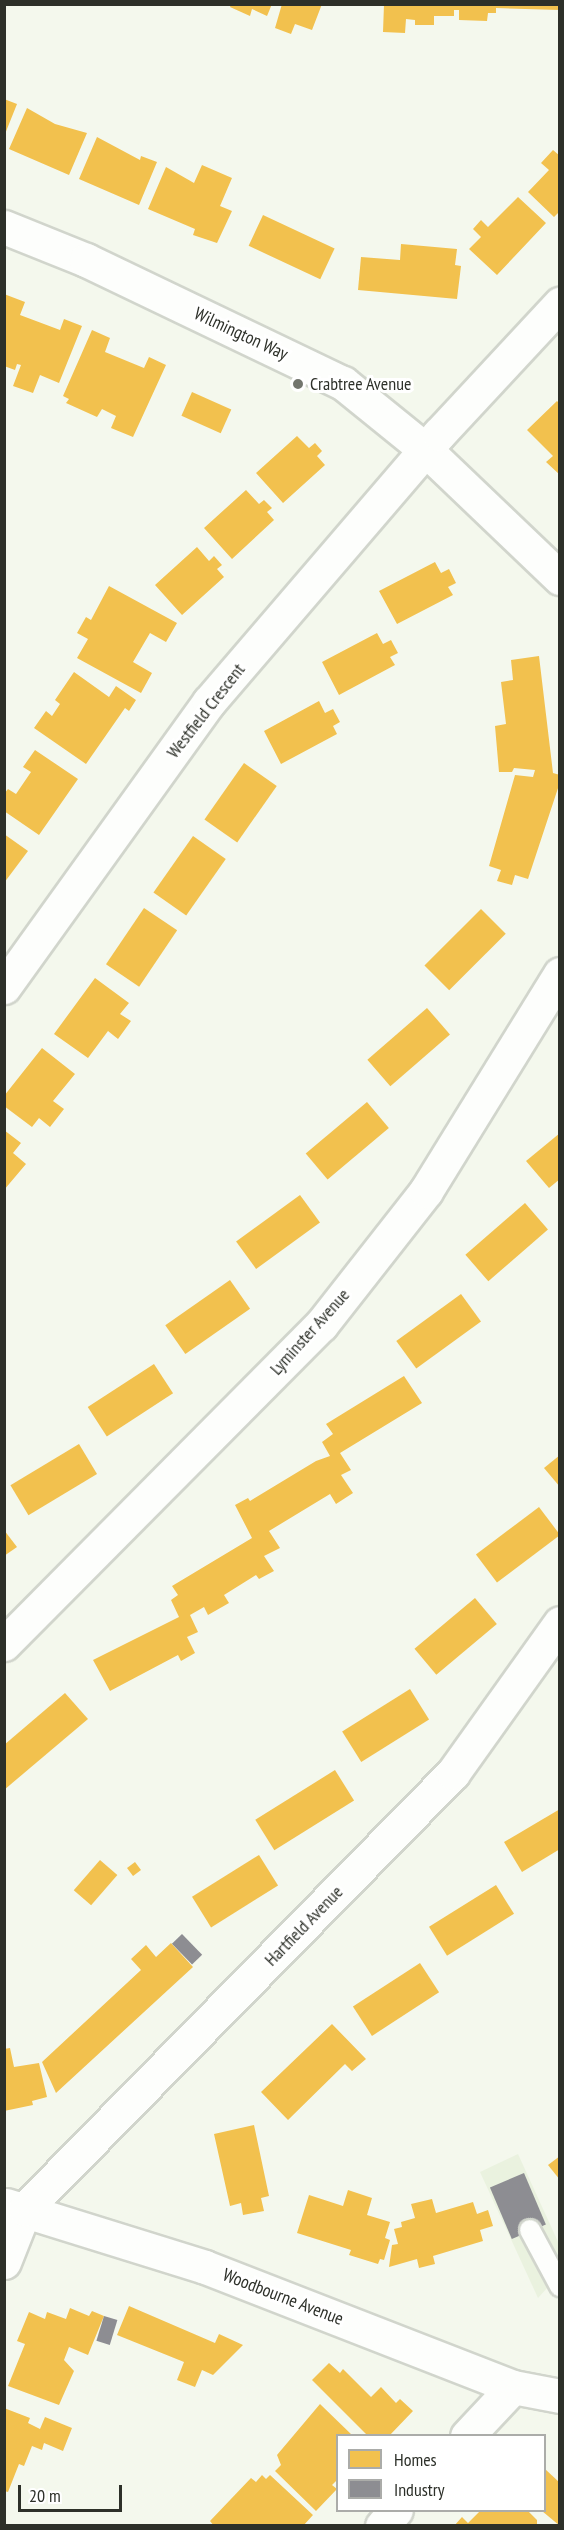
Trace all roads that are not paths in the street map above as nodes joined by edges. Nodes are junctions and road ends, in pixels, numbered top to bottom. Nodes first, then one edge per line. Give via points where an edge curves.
1 (4, 227) edge
2 (560, 304) edge
3 (427, 451) junction
4 (560, 578) edge
5 (560, 974) edge
6 (4, 987) edge
7 (560, 1623) edge
8 (4, 1644) edge
9 (15, 2207) edge
10 (530, 2230) dead end
11 (4, 2262) edge
12 (560, 2286) edge
13 (513, 2387) junction
14 (560, 2396) edge
15 (469, 2434) edge
16 (395, 2512) edge
17 (382, 2526) edge

1 - 3 street, Wilmington Way via 86,260 343,383
2 - 3 street
3 - 4 street, Wilmington Way
3 - 6 street, Westfield Crescent via 209,702
5 - 8 street, Lyminster Avenue via 426,1191 321,1325
7 - 9 street, Hartfield Avenue via 453,1773
9 - 11 street
9 - 13 street, Woodbourne Avenue via 205,2267
10 - 12 lane
13 - 14 street, Woodbourne Avenue
13 - 15 street
16 - 17 street

